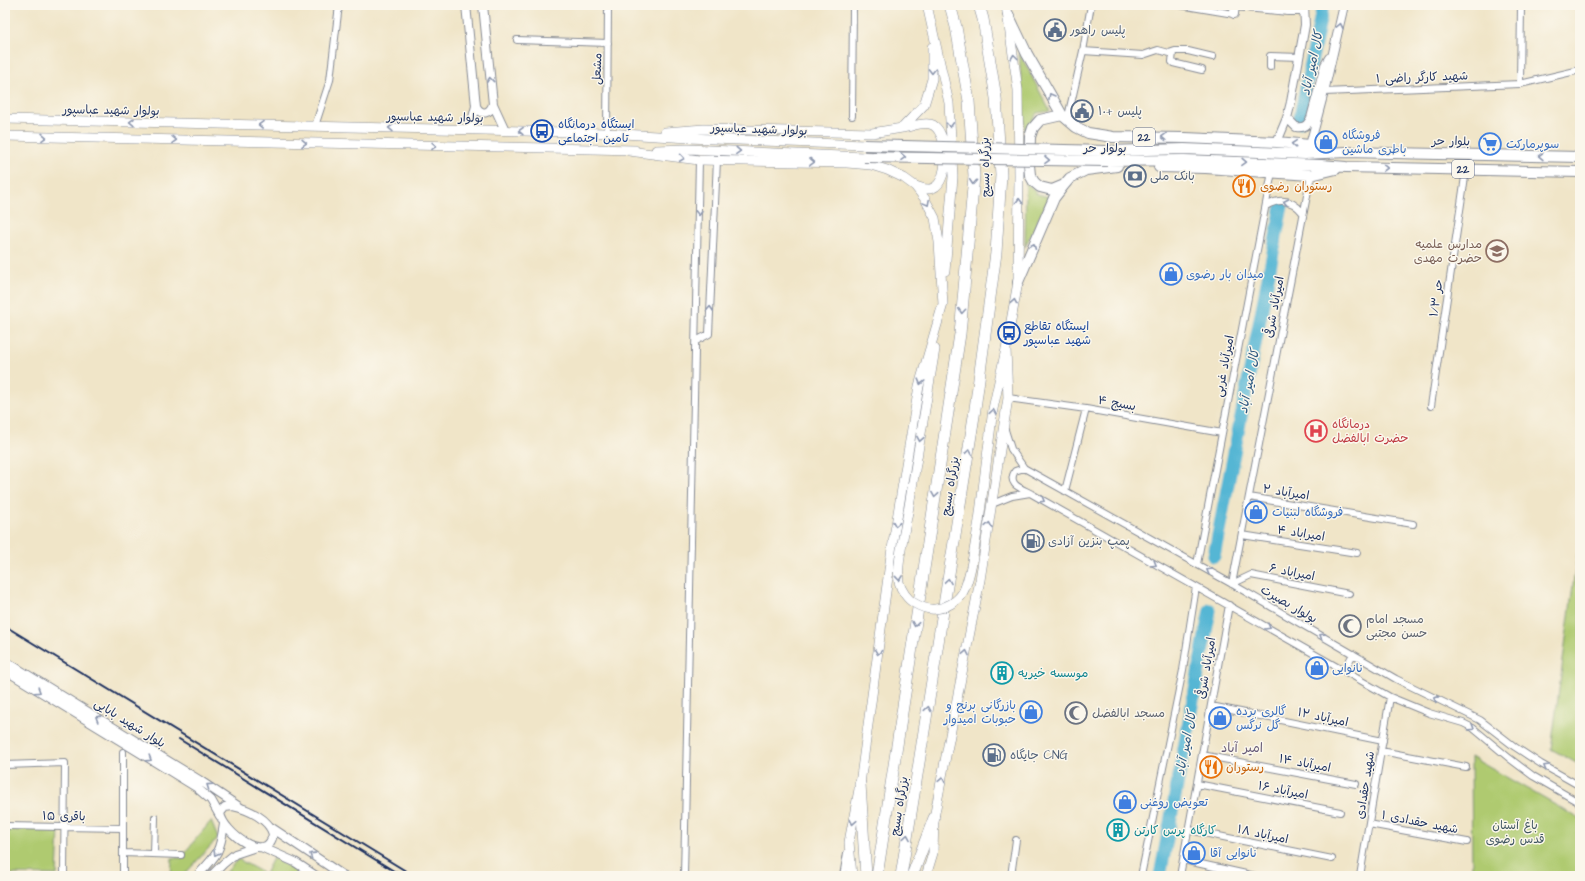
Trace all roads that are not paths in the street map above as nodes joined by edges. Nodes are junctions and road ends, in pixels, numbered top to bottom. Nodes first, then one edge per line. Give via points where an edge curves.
1 (339, 5) edge
2 (466, 5) edge
3 (482, 5) edge
4 (608, 5) edge
5 (853, 5) edge
6 (927, 5) edge
7 (950, 5) edge
8 (979, 5) edge
9 (1091, 5) edge
10 (1180, 5) edge
11 (1344, 5) edge
12 (1522, 5) edge
13 (1007, 9) edge
14 (1235, 9) edge
15 (1304, 9) edge
16 (933, 32) junction
17 (517, 40) dead end
18 (1336, 42) junction
19 (608, 43) junction
20 (1083, 51) junction
21 (1173, 52) junction
22 (1213, 57) dead end
23 (1300, 57) junction
24 (1270, 67) dead end
25 (1202, 70) dead end
26 (1580, 70) edge
27 (1520, 84) junction
28 (1324, 92) junction
29 (493, 104) junction
30 (476, 106) junction
31 (852, 116) dead end
32 (6, 118) edge
33 (1065, 118) junction
34 (1287, 118) junction
35 (315, 126) junction
36 (902, 128) junction
37 (470, 129) junction
38 (505, 130) junction
39 (607, 133) junction
40 (630, 134) junction
41 (5, 136) edge
42 (1277, 142) junction
43 (864, 145) joint
44 (1310, 145) junction
45 (629, 151) junction
46 (1346, 152) junction
47 (864, 157) joint
48 (1580, 157) edge
49 (699, 160) junction
50 (717, 160) junction
51 (1346, 167) junction
52 (1466, 170) junction
53 (1272, 172) junction
54 (1580, 172) edge
55 (1311, 175) junction
56 (1064, 185) junction
57 (915, 186) junction
58 (1266, 206) junction
59 (1303, 213) junction
60 (1018, 282) junction
61 (943, 304) junction
62 (696, 341) junction
63 (1006, 350) junction
64 (1008, 398) junction
65 (1431, 406) dead end
66 (1086, 409) junction
67 (1003, 426) junction
68 (1222, 433) junction
69 (1024, 468) junction
70 (1065, 491) junction
71 (1030, 493) junction
72 (1249, 497) junction
73 (992, 504) junction
74 (1413, 524) dead end
75 (1242, 534) junction
76 (1357, 553) dead end
77 (1197, 564) junction
78 (1232, 584) junction
79 (1196, 588) junction
80 (1349, 594) dead end
81 (1229, 605) junction
82 (1353, 654) junction
83 (5, 661) edge
84 (5, 670) edge
85 (1344, 671) junction
86 (1390, 698) junction
87 (1211, 706) junction
88 (1383, 741) junction
89 (1381, 751) junction
90 (123, 752) dead end
91 (1202, 755) junction
92 (5, 765) edge
93 (1466, 767) dead end
94 (860, 784) junction
95 (1197, 784) junction
96 (1356, 784) dead end
97 (1580, 786) edge
98 (1580, 803) edge
99 (241, 808) junction
100 (1340, 812) dead end
101 (220, 816) junction
102 (155, 818) dead end
103 (934, 818) junction
104 (224, 824) junction
105 (1369, 824) junction
106 (5, 826) edge
107 (269, 826) junction
108 (64, 827) junction
109 (123, 828) junction
110 (1189, 830) junction
111 (1016, 840) dead end
112 (849, 842) junction
113 (1467, 842) dead end
114 (258, 847) junction
115 (123, 854) junction
116 (154, 854) junction
117 (181, 855) dead end
118 (1332, 859) dead end
119 (1183, 860) junction
120 (64, 876) edge
121 (123, 876) edge
122 (197, 876) edge
123 (211, 876) edge
124 (316, 876) edge
125 (344, 876) edge
126 (684, 876) edge
127 (843, 876) edge
128 (852, 876) edge
129 (866, 876) edge
130 (877, 876) edge
131 (901, 876) edge
132 (912, 876) edge
133 (926, 876) edge
134 (1011, 876) edge
135 (1141, 876) edge
136 (1180, 876) edge
137 (1255, 876) edge
138 (1360, 876) edge

1 - 35 street via 330,80
2 - 30 street
29 -> 3 street
4 - 19 street, مشعل
5 - 31 street
6 - 16 main road
7 -> 130 highway, بزرگراه بسیج via 969,101 974,176 960,334
131 -> 8 highway, بزرگراه بسیج via 974,416 996,252 1001,175 996,98
9 - 20 street
10 - 14 street
18 -> 11 street
12 - 27 street
33 -> 13 main road, 22 via 1027,54
60 -> 13 main road via 1018,90
14 - 15 street via 1288,12
15 - 23 street via 1305,25
16 -> 36 main road via 932,79 924,105
16 -> 61 main road via 949,103 953,177
17 - 19 street
18 - 28 street
18 - 34 street via 1325,65 1307,125 1302,128 1296,127
19 - 39 street, مشعل
20 - 21 street via 1143,54 1156,50
20 - 33 street
21 - 22 street via 1188,51
21 - 25 street via 1173,64
23 - 24 street via 1270,56
23 - 34 street
26 - 27 street, شهید کارگر راضی ۱
27 - 28 street, شهید کارگر راضی ۱
28 - 44 street
29 - 30 street via 492,109 482,113
29 - 38 street
30 - 37 street
35 -> 32 main road, بولوار شهید عباسپور
42 -> 33 main road, 22 via 1113,137 1088,133
33 - 56 main road via 1040,120 1030,137 1030,175 1034,182 1040,187 1052,190
34 - 42 street
37 -> 35 main road, بولوار شهید عباسپور
36 - 40 main road via 872,133 704,129
36 - 57 main road via 929,123 936,126 943,139 942,180 933,188
37 - 38 main road, بولوار شهید عباسپور
39 -> 38 main road, بولوار شهید عباسپور
39 - 40 main road, بولوار شهید عباسپور
40 - 43 main road, بولوار شهید عباسپور
41 -> 45 main road, بولوار شهید عباسپور
44 -> 42 main road, 22
43 - 46 main road, بولوار حر, bridge via 1184,149 1305,154
44 - 46 main road, 22
45 -> 47 main road, بولوار شهید عباسپور via 688,149
45 -> 49 main road
48 -> 46 main road, بلوار حر / 22
47 -> 51 main road, بولوار حر, bridge via 1197,161
49 - 50 main road
49 -> 62 street
50 -> 57 main road via 847,163 871,166 887,170
62 -> 50 street via 709,334
51 -> 52 main road, 22
51 - 55 main road, 22
52 - 54 main road, 22
52 - 65 street, حر ۱/۳
53 - 55 main road, 22
53 - 56 main road, 22 via 1114,166 1086,170 1070,178
53 - 58 street, امیرآباد غربی
55 - 59 street, امیرآباد شرقی
60 -> 56 main road, 22 via 1054,198
57 -> 61 main road via 935,218
59 -> 58 street via 1298,206 1282,200
58 - 68 street, امیرآباد غربی
59 - 72 street, امیرآباد شرقی
63 -> 60 main road
61 -> 63 main road, bridge via 898,570 903,593 911,602 922,607 945,607 956,601 967,582 979,520 993,409
61 -> 94 main road via 919,386 890,555
62 - 126 street
63 - 64 main road
64 - 66 street, بسیج ۴
64 - 67 main road
66 - 68 street, بسیج ۴
66 - 70 street
67 - 69 street, بولوار بصیرت via 1010,449
67 - 73 main road
68 - 77 street, امیرآباد غربی
69 - 70 street, بولوار بصیرت
69 - 71 street via 1015,471 1012,477 1016,486
70 - 77 street, بولوار بصیرت
71 - 73 street via 1012,496
71 -> 79 street
72 - 74 street, امیرآباد ۲
72 - 75 street, امیرآباد شرقی
103 -> 73 main road via 980,580
75 - 76 street, امیراباد ۴
75 - 78 street, امیرآباد شرقی
78 -> 77 street, بولوار بصیرت
78 - 80 street, امیراباد ۶ via 1251,575
82 -> 78 street, بولوار بصیرت
79 - 81 street
79 - 135 street via 1183,670
81 -> 85 street
81 - 87 street, امیرآباد شرقی
82 - 85 street
97 -> 82 street, بولوار بصیرت via 1515,747 1480,720 1396,680
99 -> 83 street, بلوار شهید بابایی via 200,780
84 -> 101 street, بلوار شهید بابایی via 196,787 211,800
85 - 86 street
86 - 88 street, شهید حقدادی
86 -> 98 street via 1473,728 1533,776
87 - 88 street, امیرآباد ۱۲
87 - 91 street, امیرآباد شرقی
88 - 89 street, شهید حقدادی
89 - 93 street
89 - 105 street, شهید حقدادی
90 - 109 street
91 - 95 street, امیرآباد شرقی
91 - 96 street, امیرآباد ۱۴
92 - 108 street via 65,763
94 -> 112 main road
94 - 129 highway
95 - 100 street, امیرآباد ۱۶
95 - 110 street, امیرآباد شرقی
99 - 101 street via 225,807 220,811
99 - 107 street, بلوار شهید بابایی via 256,815
101 - 104 street, بلوار شهید بابایی
102 - 116 street
103 - 132 highway
103 - 133 main road via 933,853
104 - 114 street, بلوار شهید بابایی via 241,841
104 -> 122 street via 221,844 215,857
105 - 113 street, شهید حقدادی ۱
105 - 138 street, شهید حقدادی
106 - 108 street, باقری ۱۵
107 - 114 street via 272,830 272,839 266,846
125 -> 107 street
108 - 109 street, باقری ۱۵
108 - 120 street
109 - 115 street
110 - 118 street, امیرآباد ۱۸
110 - 119 street, امیرآباد شرقی
111 - 134 street
112 - 127 street
112 - 128 main road
114 - 123 street via 235,854
114 - 124 street via 295,862
115 - 116 street
115 - 121 street
116 - 117 street
119 - 136 street, امیرآباد شرقی
119 - 137 street

